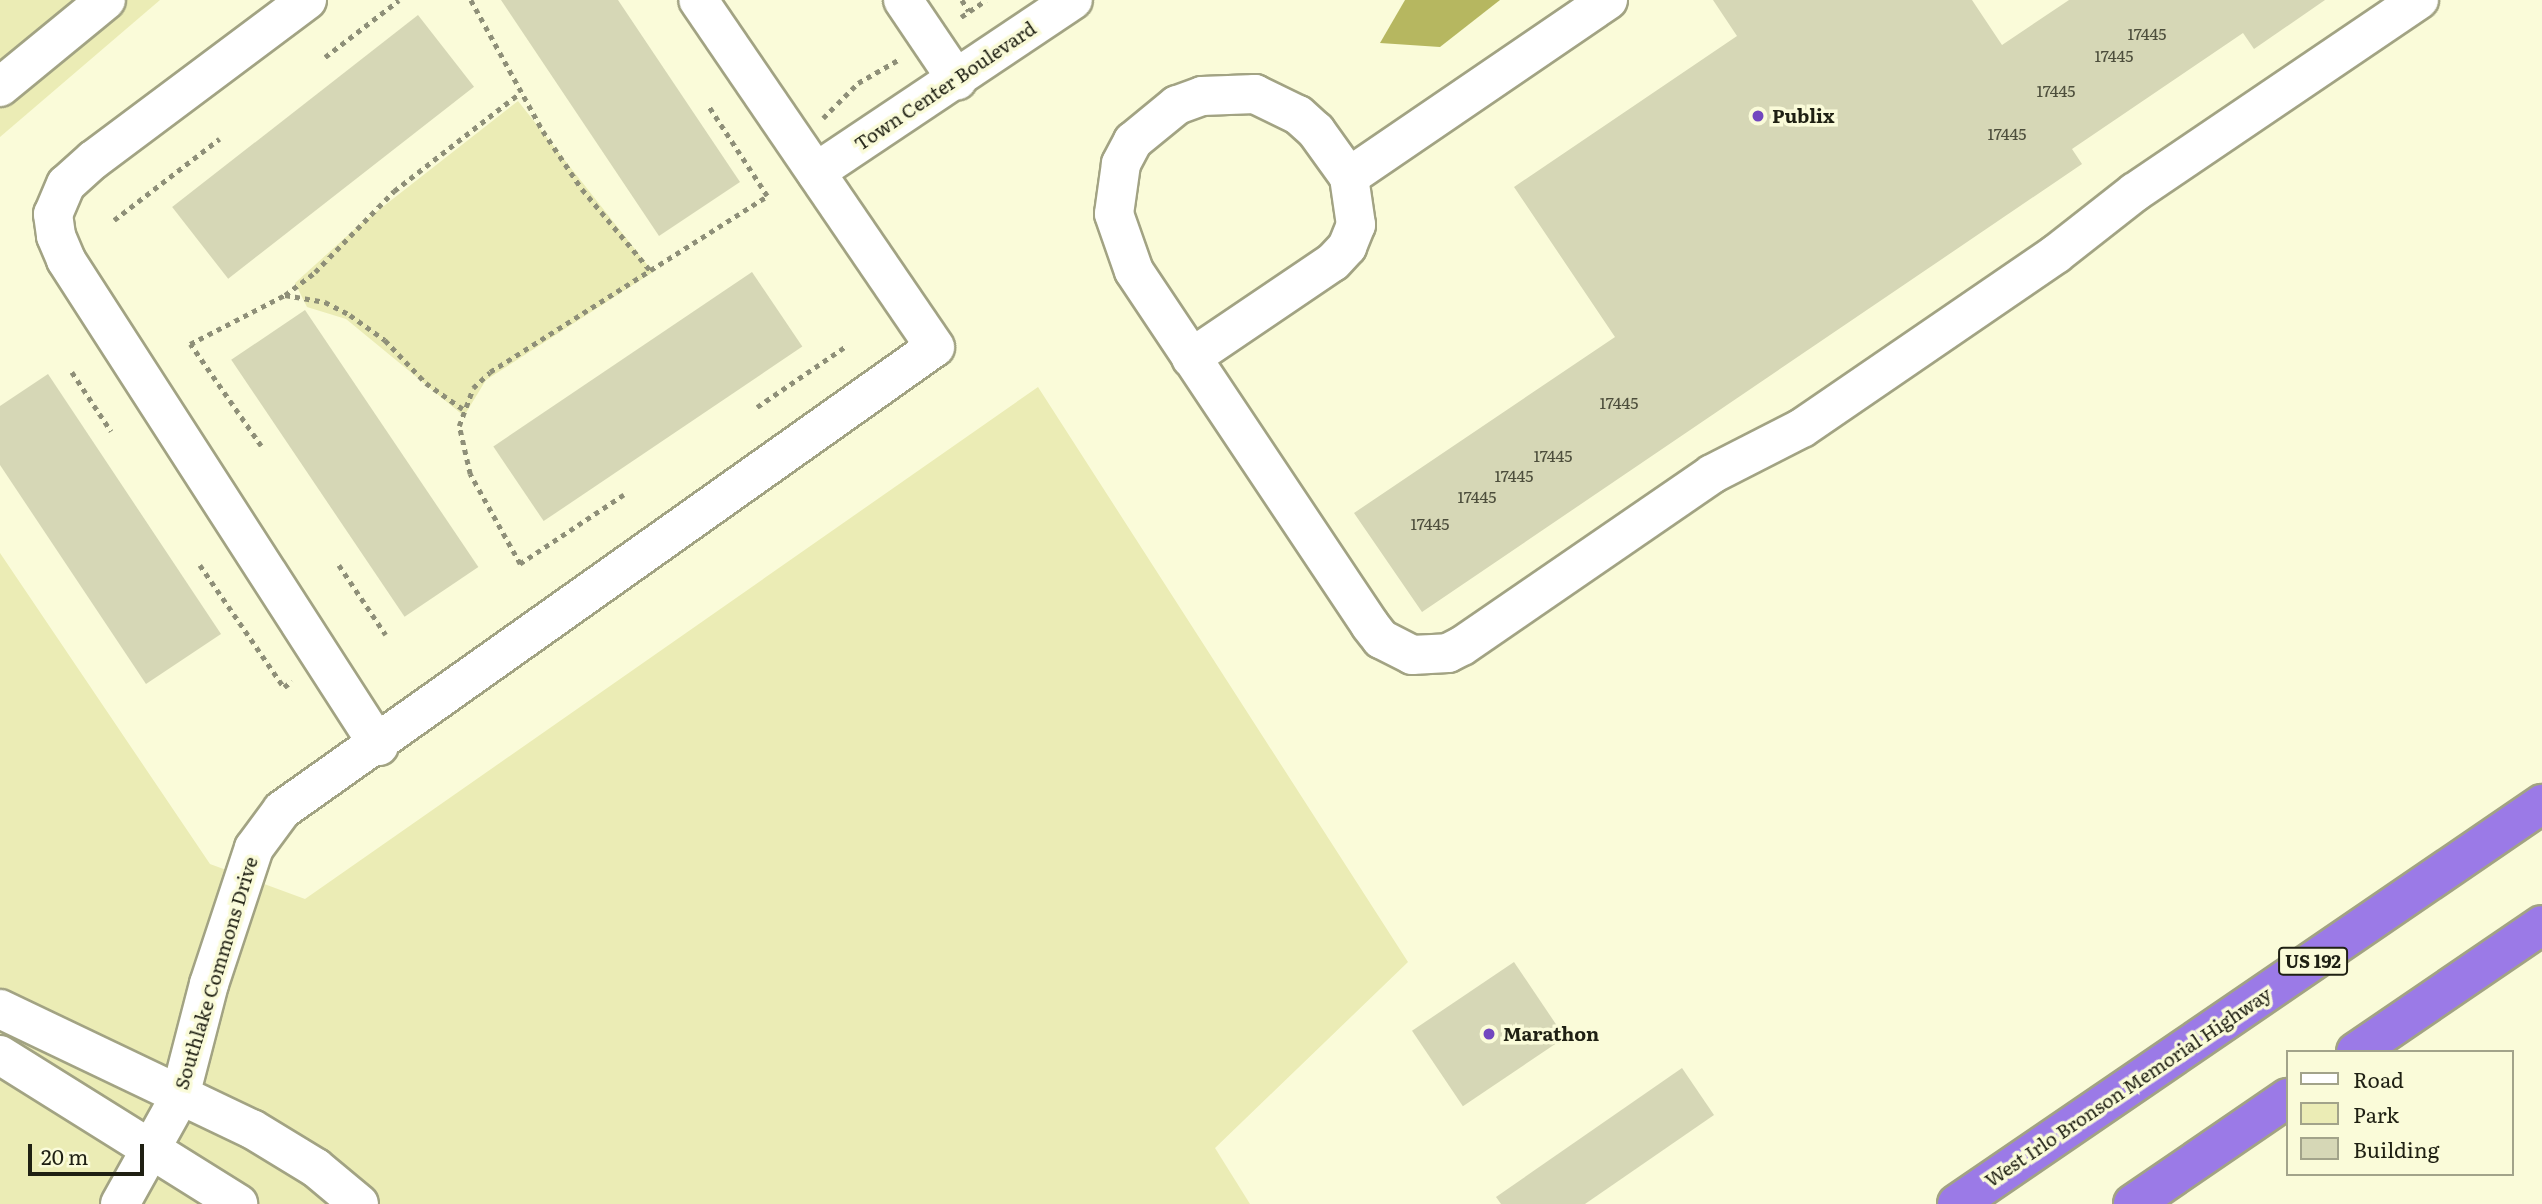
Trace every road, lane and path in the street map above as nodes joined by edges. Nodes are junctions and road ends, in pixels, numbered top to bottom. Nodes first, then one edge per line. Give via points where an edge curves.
1 (106, 0) edge
2 (307, 0) edge
3 (398, 0) edge
4 (471, 0) edge
5 (698, 0) edge
6 (903, 0) edge
7 (962, 0) edge
8 (1073, 0) edge
9 (1608, 0) edge
10 (2419, 0) edge
11 (970, 11) dead end
12 (325, 57) dead end
13 (957, 80) junction
14 (0, 87) edge
15 (520, 93) junction
16 (709, 107) dead end
17 (219, 139) dead end
18 (816, 172) junction
19 (1349, 177) junction
20 (114, 220) dead end
21 (650, 270) junction
22 (285, 295) junction
23 (846, 346) dead end
24 (1191, 358) junction
25 (72, 372) dead end
26 (757, 407) dead end
27 (463, 409) junction
28 (111, 431) dead end
29 (261, 446) dead end
30 (624, 495) dead end
31 (200, 565) dead end
32 (339, 565) dead end
33 (386, 635) dead end
34 (300, 677) dead end
35 (379, 746) junction
36 (2542, 804) edge
37 (2542, 925) edge
38 (0, 1009) edge
39 (2359, 1050) edge
40 (0, 1055) edge
41 (180, 1096) junction
42 (2286, 1099) edge
43 (153, 1147) junction
44 (120, 1204) edge
45 (238, 1204) edge
46 (359, 1204) edge
47 (1957, 1204) edge
48 (2133, 1204) edge

1 - 14 street
2 - 35 street via 66,184 53,214 55,236 66,260
3 - 12 path
4 - 15 path
5 - 18 street
6 - 13 street
7 - 11 path
8 - 13 street, Town Center Boulevard
9 - 19 street
10 - 24 street via 2145,185 2056,254 1813,421 1712,474 1448,653 1412,655 1381,639
13 - 18 street, Town Center Boulevard
15 - 21 path via 582,189
15 - 22 path via 394,191 315,272
16 - 21 path via 768,196
17 - 20 path
18 - 35 street, Southlake Commons Drive via 935,347
19 - 24 street via 1356,225 1347,247 1333,262
19 - 24 street via 1316,131 1298,115 1255,93 1202,96 1177,105 1133,141 1114,187 1120,242
21 - 27 path via 490,372 473,388
22 - 27 path via 325,302 350,315 385,340 426,383
22 - 29 path via 190,344
23 - 26 path
25 - 28 path
27 - 30 path via 461,447 470,474 520,564
31 - 34 path via 284,687
32 - 33 path
35 - 41 street, Southlake Commons Drive via 282,810 254,848 209,984
36 - 47 highway, West Irlo Bronson Memorial Highway / US 192
37 - 39 highway
38 - 41 street
40 - 43 street
41 - 43 street, Southlake Commons Drive
41 - 46 street via 252,1129 316,1168
42 - 48 highway
43 - 44 street, Southlake Commons Drive
43 - 45 street

